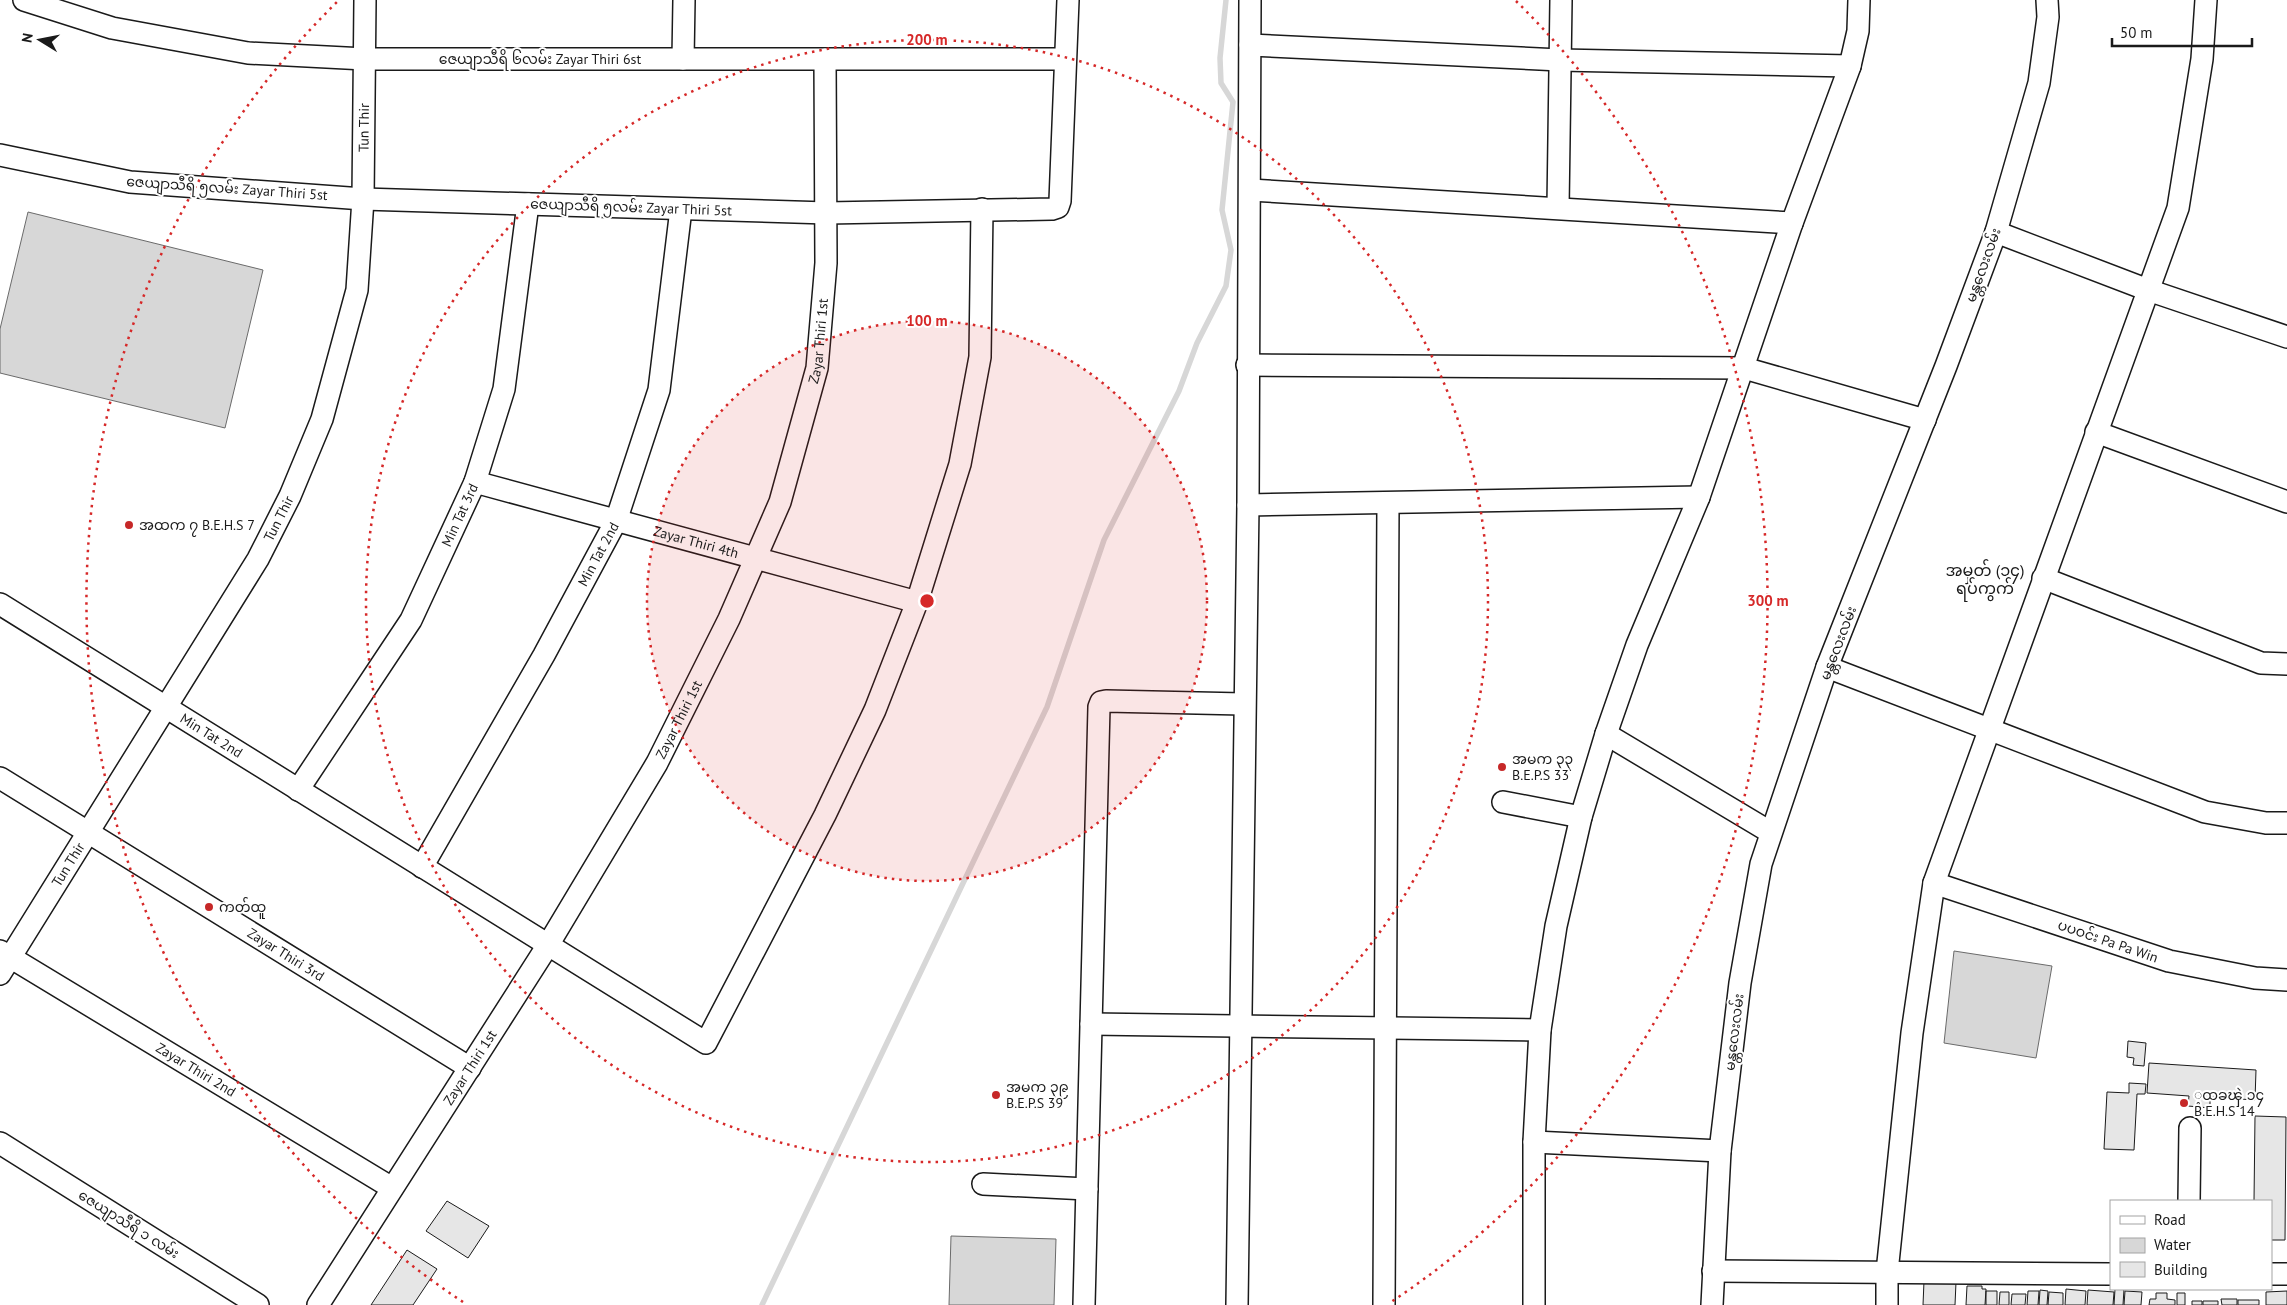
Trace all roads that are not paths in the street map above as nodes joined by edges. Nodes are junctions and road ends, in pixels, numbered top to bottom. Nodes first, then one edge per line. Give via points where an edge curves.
1 (24, 0) edge
2 (365, 0) edge
3 (684, 0) edge
4 (1068, 0) edge
5 (1250, 0) edge
6 (1561, 0) edge
7 (1859, 0) edge
8 (2047, 0) edge
9 (2206, 0) edge
10 (1250, 45) junction
11 (683, 58) junction
12 (364, 59) junction
13 (825, 59) junction
14 (1064, 59) junction
15 (1560, 60) junction
16 (1850, 66) junction
17 (0, 155) edge
18 (1250, 190) junction
19 (363, 199) junction
20 (528, 204) junction
21 (1558, 207) junction
22 (680, 209) junction
23 (982, 209) junction
24 (827, 213) junction
25 (1792, 223) junction
26 (1996, 232) junction
27 (2148, 290) junction
28 (2287, 337) edge
29 (1247, 365) junction
30 (1744, 368) junction
31 (1925, 420) junction
32 (2096, 432) junction
33 (475, 482) junction
34 (1699, 497) junction
35 (1388, 502) junction
36 (2287, 502) edge
37 (1248, 505) junction
38 (616, 520) junction
39 (755, 558) junction
40 (2043, 578) junction
41 (917, 602) junction
42 (0, 604) edge
43 (2287, 664) edge
44 (1828, 667) junction
45 (1244, 704) junction
46 (166, 708) junction
47 (1989, 728) junction
48 (1606, 734) junction
49 (0, 778) edge
50 (298, 790) junction
51 (1503, 802) dead end
52 (1581, 817) junction
53 (2287, 823) edge
54 (88, 832) junction
55 (1770, 832) junction
56 (422, 867) junction
57 (1934, 883) junction
58 (548, 945) junction
59 (3, 961) edge
60 (2287, 980) edge
61 (1091, 1024) junction
62 (1240, 1026) junction
63 (1387, 1028) junction
64 (1540, 1030) junction
65 (470, 1068) junction
66 (2190, 1128) dead end
67 (1534, 1142) junction
68 (0, 1143) edge
69 (1720, 1151) junction
70 (983, 1184) dead end
71 (392, 1188) junction
72 (1087, 1189) junction
73 (2189, 1200) edge
74 (1713, 1271) junction
75 (1887, 1272) junction
76 (2110, 1274) edge
77 (2272, 1274) edge
78 (2287, 1274) edge
79 (258, 1305) edge
80 (318, 1305) edge
81 (1084, 1305) edge
82 (1237, 1305) edge
83 (1384, 1305) edge
84 (1534, 1305) edge
85 (1712, 1305) edge
86 (1886, 1305) edge

1 - 12 street, ဇေယျာသီရိ ၆လမ်း Zayar Thiri 6st via 112,28 248,53
2 - 12 street, Tun Thir
3 - 11 street
4 - 14 street, ဇေယျာသီရိ ၅လမ်း Zayar Thiri 5st
5 - 10 street
6 - 15 street
7 - 16 street via 1858,31
8 - 26 street, မန္တလေးလမ်း via 2048,17 2039,83
9 - 27 street via 2202,59 2178,208
10 - 15 street
10 - 18 street
11 - 12 street, ဇေယျာသီရိ ၆လမ်း Zayar Thiri 6st
11 - 13 street, ဇေယျာသီရိ ၆လမ်း Zayar Thiri 6st
12 - 19 street, Tun Thir
13 - 14 street, ဇေယျာသီရိ ၆လမ်း Zayar Thiri 6st
13 - 24 street, Zayar Thiri 1st
14 - 23 street, ဇေယျာသီရိ ၅လမ်း Zayar Thiri 5st via 1058,207
15 - 16 street
15 - 21 street
16 - 25 street
17 - 19 street, ဇေယျာသီရိ ၅လမ်း Zayar Thiri 5st via 130,182
18 - 21 street
18 - 29 street
19 - 20 street, ဇေယျာသီရိ ၅လမ်း Zayar Thiri 5st
19 - 46 street, Tun Thir via 358,290 322,419 290,496 258,559
20 - 22 street, ဇေယျာသီရိ ၅လမ်း Zayar Thiri 5st
20 - 33 street, Min Tat 3rd via 504,389
21 - 25 street
22 - 24 street, ဇေယျာသီရိ ၅လမ်း Zayar Thiri 5st
22 - 38 street, Min Tat 2nd via 659,390
23 - 24 street, ဇေယျာသီရိ ၅လမ်း Zayar Thiri 5st
23 - 41 street via 980,357 960,464
24 - 39 street, Zayar Thiri 1st via 826,263 816,368 780,502
25 - 30 street
26 - 27 street
26 - 31 street, မန္တလေးလမ်း
27 - 28 street
27 - 32 street
29 - 30 street
29 - 37 street
30 - 31 street
30 - 34 street
31 - 44 street, မန္တလေးလမ်း
32 - 36 street
32 - 40 street
33 - 38 street, Zayar Thiri 4th
33 - 50 street, Min Tat 3rd via 411,620
34 - 35 street
34 - 48 street via 1637,645
35 - 37 street
35 - 63 street
37 - 45 street
38 - 39 street, Zayar Thiri 4th
38 - 56 street, Min Tat 2nd via 544,655
39 - 41 street, Zayar Thiri 4th
39 - 58 street, Zayar Thiri 1st via 729,619 656,763
40 - 43 street via 2261,663
40 - 47 street
41 - 58 street, Min Tat 2nd via 876,710 706,1043
42 - 46 street, Min Tat 2nd
44 - 47 street
44 - 55 street, မန္တလေးလမ်း
45 - 61 street via 1101,702
45 - 62 street
46 - 50 street, Min Tat 2nd
46 - 54 street, Tun Thir
47 - 53 street via 2204,812 2266,823
47 - 57 street
48 - 52 street
48 - 55 street
49 - 54 street, Zayar Thiri 3rd
50 - 56 street, Min Tat 2nd
51 - 52 street
52 - 64 street via 1556,926
54 - 59 street, Tun Thir
54 - 65 street, Zayar Thiri 3rd
55 - 69 street, မန္တလေးလမ်း via 1761,864 1740,983
56 - 58 street, Min Tat 2nd
57 - 60 street, ပပဝင်း Pa Pa Win via 2169,962 2255,978
57 - 75 street via 1912,1034
58 - 65 street, Zayar Thiri 1st
59 - 71 street, Zayar Thiri 2nd
61 - 62 street
61 - 72 street
62 - 63 street
62 - 82 street
63 - 64 street
63 - 83 street
64 - 67 street
65 - 71 street, Zayar Thiri 1st
66 - 73 street
67 - 69 street
67 - 84 street
68 - 79 street, ဇေယျာသီရိ ၁ လမ်း
69 - 74 street, မန္တလေးလမ်း
70 - 72 street
71 - 80 street, Zayar Thiri 1st
72 - 81 street
74 - 75 street
74 - 85 street, မန္တလေးလမ်း
75 - 76 street
75 - 86 street
77 - 78 street

